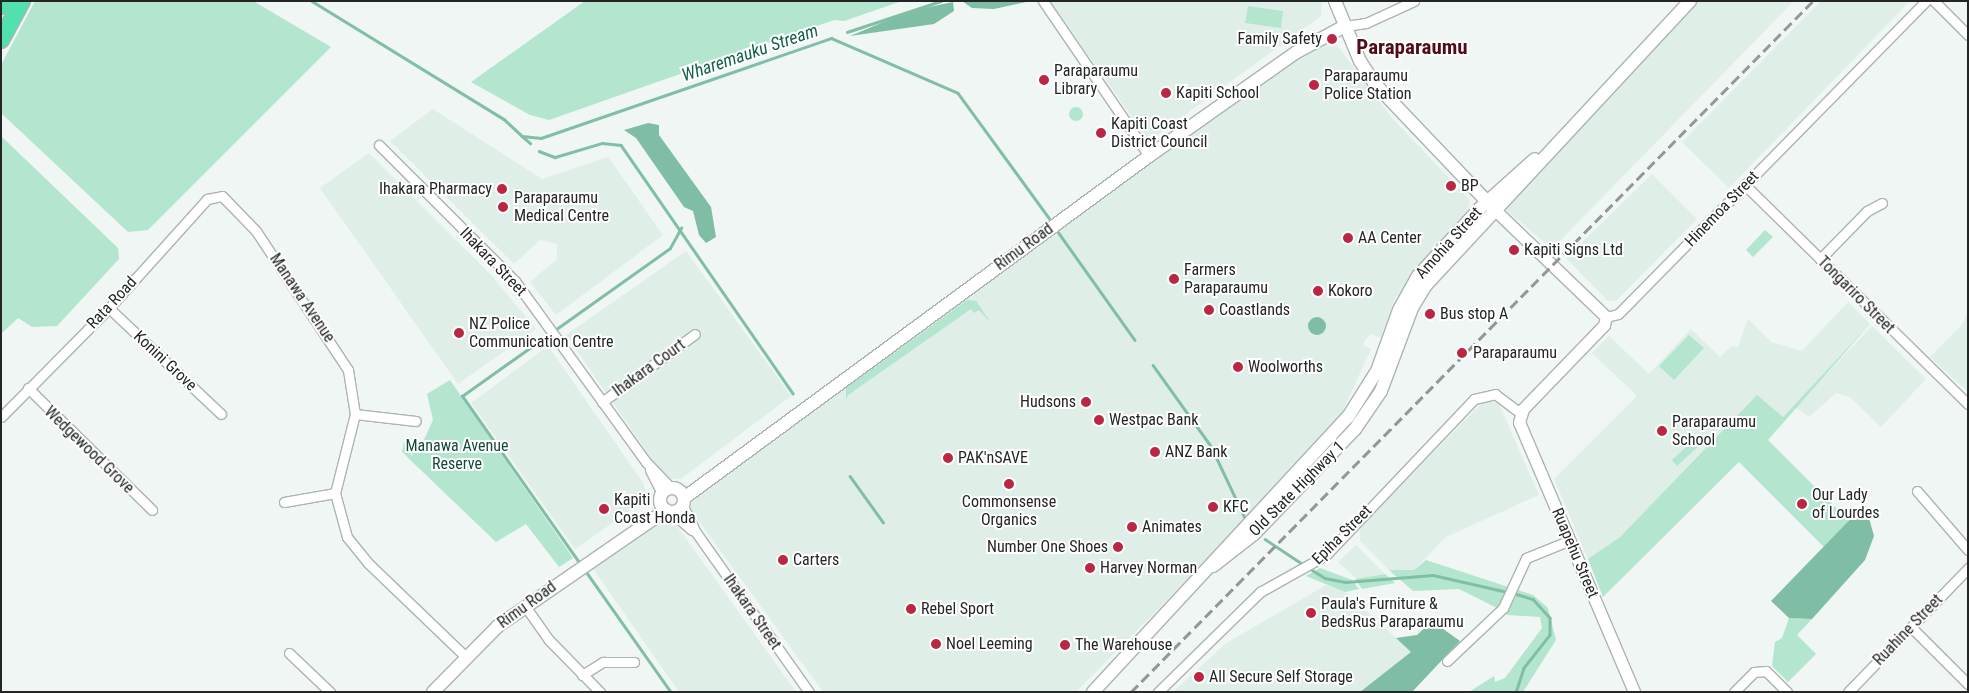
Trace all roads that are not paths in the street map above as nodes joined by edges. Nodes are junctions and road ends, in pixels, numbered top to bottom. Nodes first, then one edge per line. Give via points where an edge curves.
1 (4, 1) edge
2 (22, 1) edge
3 (1043, 1) edge
4 (1335, 1) edge
5 (1414, 1) edge
6 (1690, 1) edge
7 (1926, 1) edge
8 (1934, 1) edge
9 (1, 6) edge
10 (1345, 26) junction
11 (1968, 35) edge
12 (1, 40) edge
13 (378, 145) dead end
14 (1150, 156) junction
15 (1745, 185) junction
16 (222, 196) joint
17 (1882, 203) dead end
18 (1491, 206) junction
19 (1820, 259) junction
20 (109, 308) junction
21 (1606, 317) junction
22 (695, 334) dead end
23 (28, 388) junction
24 (602, 402) junction
25 (1373, 404) joint
26 (1968, 404) edge
27 (1520, 413) junction
28 (220, 414) dead end
29 (355, 414) junction
30 (1, 416) edge
31 (416, 421) dead end
32 (1320, 447) joint
33 (1917, 490) dead end
34 (335, 494) junction
35 (672, 500) junction
36 (284, 502) dead end
37 (152, 510) dead end
38 (1253, 527) junction
39 (1568, 541) junction
40 (1968, 550) edge
41 (1968, 568) edge
42 (525, 606) junction
43 (1911, 627) junction
44 (289, 652) dead end
45 (466, 657) junction
46 (1447, 661) dead end
47 (634, 662) dead end
48 (582, 675) junction
49 (1968, 684) edge
50 (330, 692) edge
51 (433, 692) edge
52 (600, 692) edge
53 (809, 692) edge
54 (1093, 692) edge
55 (1158, 692) edge
56 (1634, 692) edge
57 (1734, 692) edge
58 (1788, 692) edge
59 (1848, 692) edge

1 - 9 highway
2 - 12 highway
3 - 14 street
4 - 10 main road
5 - 10 street via 1366,23
6 - 18 main road, Amohia Street via 1563,139
7 - 15 street, Hinemoa Street
8 - 11 street
10 - 14 main road, Rimu Road via 1295,53
10 - 18 main road via 1375,84
13 - 24 street, Ihakara Street via 515,282
14 - 35 main road, Rimu Road
15 - 19 street, Tongariro Street
15 - 21 street, Hinemoa Street via 1624,308
16 - 20 street, Rata Road via 207,199
16 - 29 street, Manawa Avenue via 256,231 342,355
17 - 19 street via 1867,211
18 - 21 street
18 - 25 main road, Amohia Street via 1419,295
18 - 32 main road, Amohia Street via 1418,276 1399,310 1374,378
19 - 26 street, Tongariro Street
20 - 23 street, Rata Road
20 - 28 street, Konini Grove
21 - 27 street, Hinemoa Street via 1604,325
22 - 24 street, Ihakara Court
23 - 30 street, Rata Road
23 - 37 street, Wedgewood Grove
24 - 35 street, Ihakara Street
25 - 38 main road, Old State Highway 1 via 1347,438
27 - 39 street, Ruapehu Street via 1520,425
27 - 55 street, Epiha Street via 1495,394 1480,395 1316,564 1260,592
29 - 31 street
29 - 34 street, Manawa Avenue
32 - 38 main road, Old State Highway 1
33 - 40 street
34 - 36 street
34 - 45 street via 353,546
35 - 42 main road, Rimu Road
35 - 53 street, Ihakara Street
38 - 54 main road, Old State Highway 1
39 - 46 street via 1526,558 1505,605
39 - 56 street, Ruapehu Street
41 - 43 street, Ruahine Street
42 - 45 main road, Rimu Road
42 - 48 street
43 - 49 street
43 - 59 street, Ruahine Street
44 - 50 street
45 - 51 main road, Rimu Road
47 - 48 street via 603,662
48 - 52 street
57 - 58 street via 1754,672 1766,671

